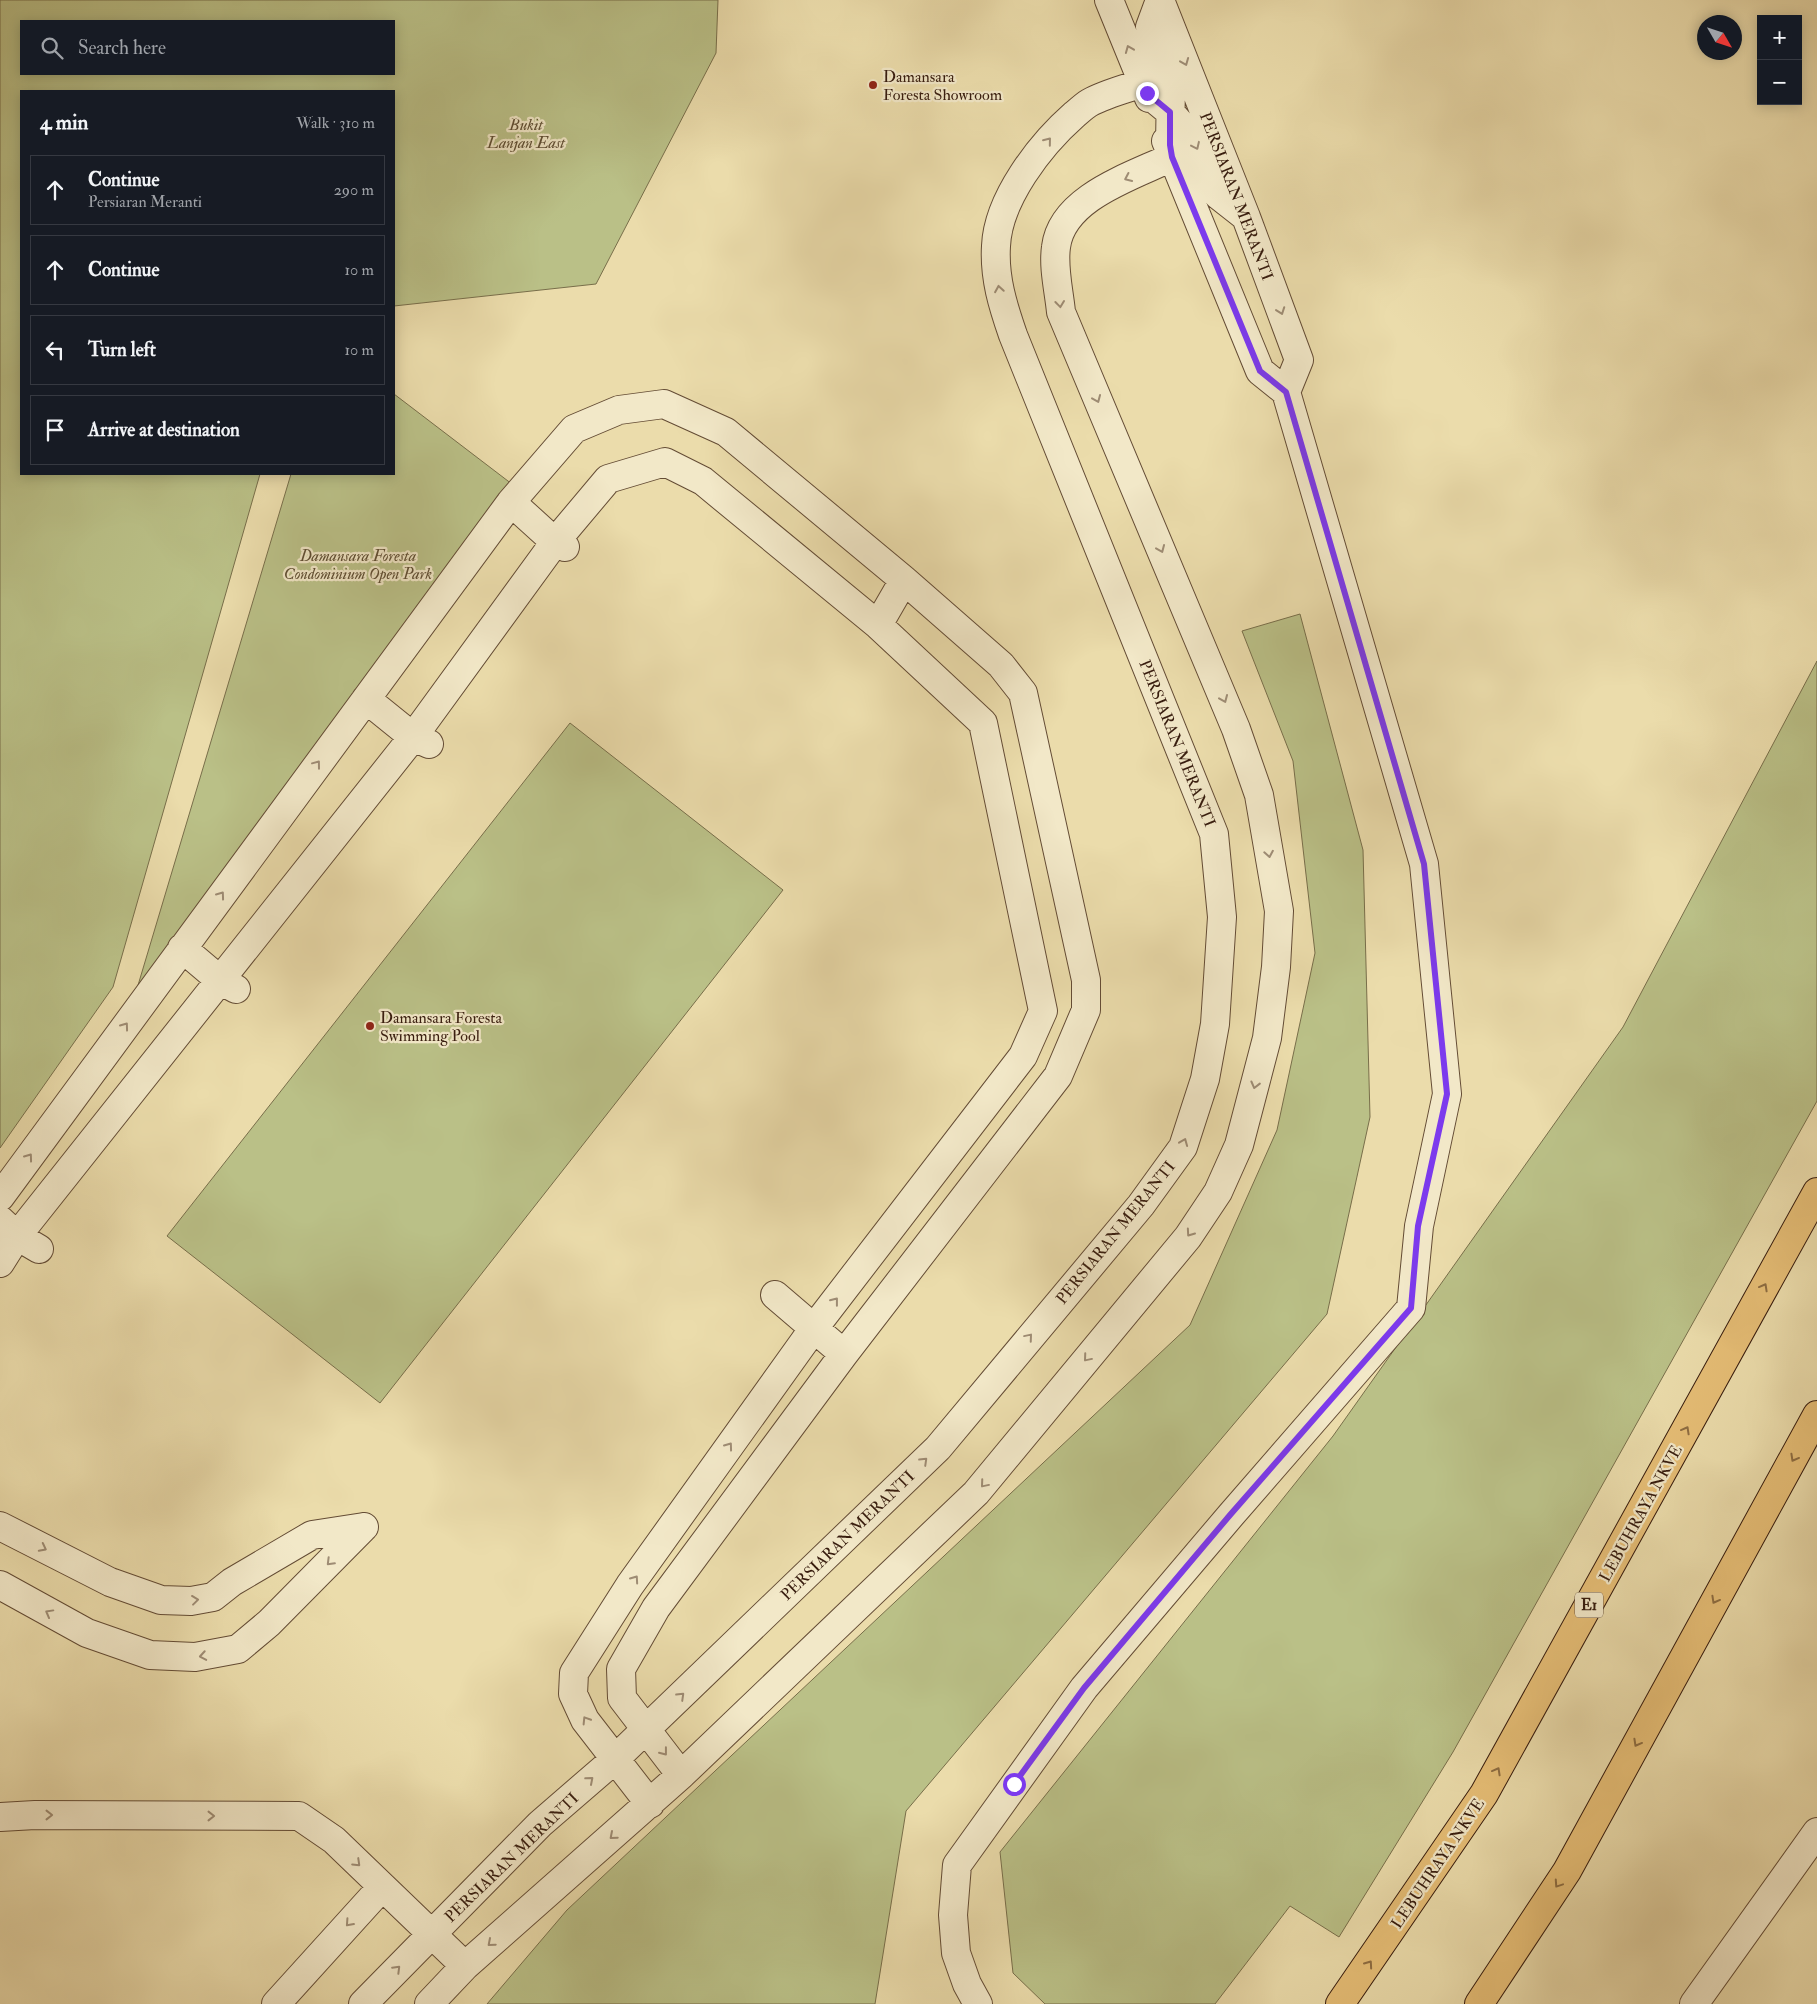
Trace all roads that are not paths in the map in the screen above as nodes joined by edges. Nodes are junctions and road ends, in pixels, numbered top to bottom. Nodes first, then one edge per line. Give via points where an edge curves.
1 (1110, 0) edge
2 (1160, 0) edge
3 (1143, 83) junction
4 (1170, 112) junction
5 (1172, 157) junction
6 (1246, 217) junction
7 (1286, 392) junction
8 (511, 502) junction
9 (560, 544) junction
10 (904, 580) junction
11 (878, 626) junction
12 (366, 699) junction
13 (422, 741) junction
14 (182, 948) junction
15 (228, 985) junction
16 (1817, 1192) edge
17 (0, 1197) edge
18 (19, 1235) edge
19 (0, 1263) edge
20 (775, 1296) dead end
21 (814, 1328) junction
22 (844, 1354) junction
23 (1817, 1415) edge
24 (0, 1526) edge
25 (0, 1585) edge
26 (646, 1730) junction
27 (614, 1760) junction
28 (681, 1775) junction
29 (650, 1804) junction
30 (0, 1817) edge
31 (1817, 1832) edge
32 (382, 1887) junction
33 (432, 1934) junction
34 (465, 1966) junction
35 (276, 2004) edge
36 (363, 2004) edge
37 (429, 2004) edge
38 (978, 2004) edge
39 (1340, 2004) edge
40 (1479, 2004) edge
41 (1694, 2004) edge

3 -> 1 street
2 - 4 street via 1150,27 1171,84
2 -> 6 street, PERSIARAN MERANTI
3 - 4 street via 1147,93
3 - 5 street
26 -> 3 street, PERSIARAN MERANTI via 938,1448 1141,1205 1183,1146 1205,1079 1215,1024 1222,917 1214,834 998,291 996,246 1003,214 1034,158 1056,130 1088,103
4 - 5 street
4 -> 6 street via 1191,136 1218,195
5 - 7 street via 1260,371
5 -> 28 street via 1109,187 1078,206 1061,227 1055,265 1061,312 1236,728 1259,795 1279,912 1267,1038 1239,1145 1218,1192 1188,1237 976,1493
6 -> 7 street, PERSIARAN MERANTI via 1299,360
7 - 38 street via 1424,864 1447,1094 1418,1226 1411,1308 1084,1688 957,1866 953,1915 956,1953
8 - 9 street
8 - 10 street via 574,428 619,410 664,404 726,432
8 - 12 street
9 - 11 street via 608,479 666,462 703,481
9 - 13 street
10 - 11 street
10 - 22 street via 1001,665 1023,693 1086,980 1086,1010 1058,1076
21 -> 11 street via 1023,1056 1043,1011 983,723
12 - 13 street
14 -> 12 street
13 - 15 street
14 - 15 street
17 -> 14 street
15 - 18 street
39 -> 16 highway, LEBUHRAYA NKVE / E1 via 1484,1794
18 - 19 street
20 - 21 street
21 - 22 street
27 -> 21 street via 585,1720 573,1694 574,1674 630,1585
22 - 26 street via 656,1608 622,1669 622,1698
23 -> 40 highway via 1567,1871
24 -> 25 street via 110,1582 161,1600 191,1601 213,1596 312,1536 364,1527 269,1623 238,1649 195,1657 150,1655 87,1633
26 - 27 street, PERSIARAN MERANTI
26 -> 28 street
27 - 29 street
33 -> 27 street, PERSIARAN MERANTI via 540,1824
28 - 29 street
29 -> 34 street
30 -> 32 street via 299,1816 334,1840
31 - 41 street
32 - 33 street
32 -> 35 street
33 - 34 street
36 -> 33 street, PERSIARAN MERANTI
34 - 37 street

